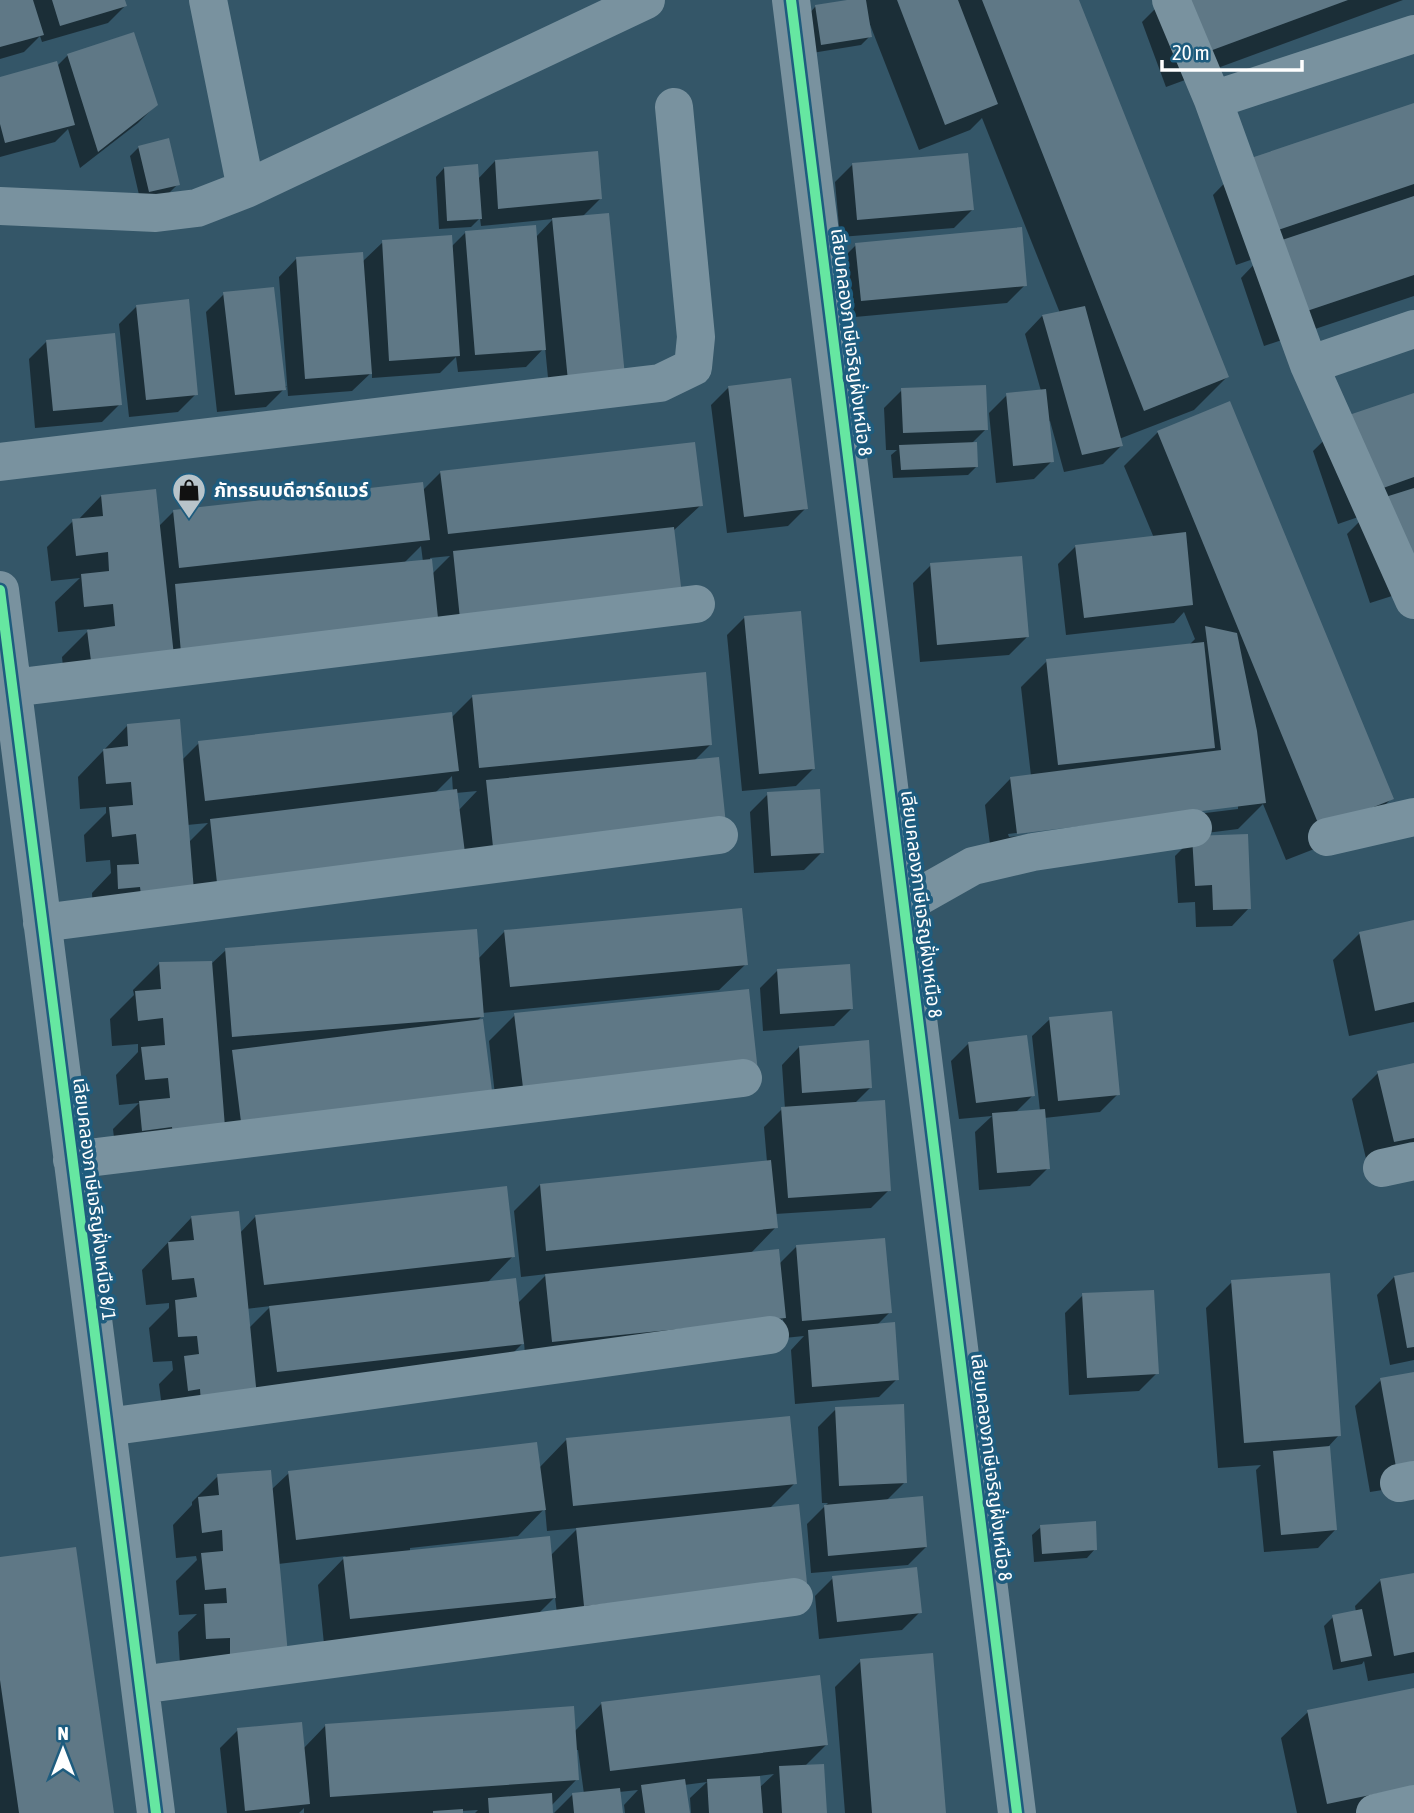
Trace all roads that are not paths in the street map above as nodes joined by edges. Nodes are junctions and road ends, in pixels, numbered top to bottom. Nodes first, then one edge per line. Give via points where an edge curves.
1 (208, 0) edge
2 (646, 0) edge
3 (791, 0) edge
4 (1171, 0) edge
5 (1414, 34) edge
6 (1213, 100) junction
7 (674, 107) dead end
8 (246, 189) junction
9 (0, 206) edge
10 (1414, 329) edge
11 (1309, 365) junction
12 (0, 462) edge
13 (0, 590) edge
14 (1414, 600) edge
15 (696, 604) dead end
16 (12, 688) junction
17 (1414, 817) edge
18 (1193, 828) dead end
19 (719, 835) dead end
20 (1327, 837) dead end
21 (904, 905) junction
22 (42, 923) junction
23 (743, 1078) dead end
24 (72, 1160) junction
25 (770, 1335) dead end
26 (107, 1427) junction
27 (794, 1597) dead end
28 (139, 1685) junction
29 (1414, 1804) edge
30 (156, 1813) edge
31 (1017, 1813) edge
32 (1375, 1813) edge

1 - 8 street
2 - 8 street
3 - 21 street, เลียบคลองภาษีเจริญฝั่งเหนือ 8
4 - 6 street
5 - 6 street
6 - 11 street
7 - 12 street via 696,337 693,367 660,383
8 - 9 street via 197,208 156,214
10 - 11 street
11 - 14 street
13 - 16 street, เลียบคลองภาษีเจริญฝั่งเหนือ 8/1
15 - 16 street
16 - 22 street, เลียบคลองภาษีเจริญฝั่งเหนือ 8/1
17 - 20 street
18 - 21 street via 1033,852 973,866
19 - 22 street
21 - 31 street, เลียบคลองภาษีเจริญฝั่งเหนือ 8
22 - 24 street, เลียบคลองภาษีเจริญฝั่งเหนือ 8/1
23 - 24 street
24 - 26 street, เลียบคลองภาษีเจริญฝั่งเหนือ 8/1
25 - 26 street
26 - 28 street, เลียบคลองภาษีเจริญฝั่งเหนือ 8/1
27 - 28 street
28 - 30 street, เลียบคลองภาษีเจริญฝั่งเหนือ 8/1
29 - 32 street

